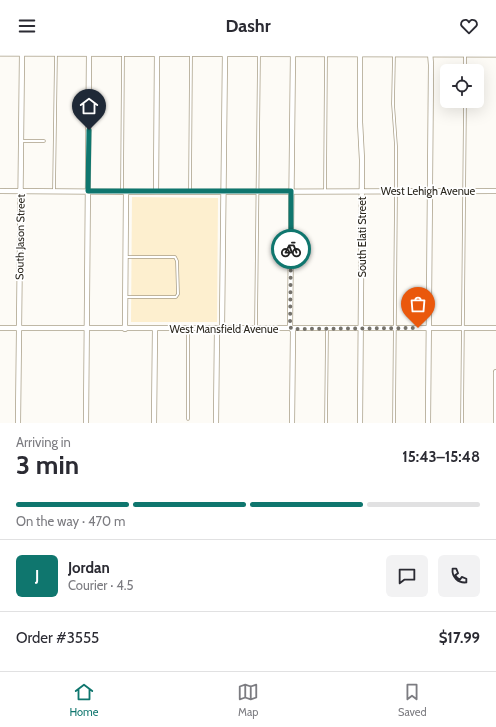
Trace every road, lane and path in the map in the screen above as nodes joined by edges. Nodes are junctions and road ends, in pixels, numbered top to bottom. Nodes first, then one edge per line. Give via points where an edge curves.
1 (0, 53) edge
2 (22, 53) edge
3 (56, 53) edge
4 (157, 53) edge
5 (225, 53) edge
6 (259, 53) edge
7 (293, 53) edge
8 (326, 53) edge
9 (360, 53) edge
10 (394, 53) edge
11 (430, 53) edge
12 (463, 53) edge
13 (89, 54) junction
14 (123, 54) junction
15 (191, 54) junction
16 (496, 54) edge
17 (464, 64) edge
18 (464, 108) edge
19 (21, 141) junction
20 (44, 142) dead end
21 (430, 190) junction
22 (464, 190) junction
23 (0, 191) edge
24 (21, 191) junction
25 (54, 191) junction
26 (88, 191) junction
27 (257, 191) junction
28 (291, 191) junction
29 (325, 191) junction
30 (362, 191) junction
31 (396, 191) junction
32 (496, 191) edge
33 (124, 192) junction
34 (156, 192) junction
35 (190, 192) junction
36 (223, 192) junction
37 (126, 257) junction
38 (125, 298) junction
39 (0, 328) edge
40 (19, 328) junction
41 (87, 328) junction
42 (155, 328) junction
43 (188, 328) junction
44 (219, 328) junction
45 (256, 328) junction
46 (395, 328) junction
47 (429, 328) junction
48 (463, 328) junction
49 (496, 328) edge
50 (125, 329) junction
51 (292, 329) junction
52 (327, 329) junction
53 (361, 329) junction
54 (496, 372) edge
55 (188, 419) dead end
56 (18, 423) edge
57 (86, 423) edge
58 (154, 423) edge
59 (216, 423) edge
60 (292, 423) edge
61 (326, 423) edge
62 (360, 423) edge
63 (394, 423) edge
64 (428, 423) edge
65 (462, 423) edge
66 (496, 423) edge

1 - 2 street
2 - 3 street
2 - 19 street, South Jason Street
3 - 13 street
3 - 25 lane
4 - 14 street
4 - 15 street
4 - 34 street
5 - 6 street
5 - 15 street
5 - 36 street
6 - 7 street
6 - 27 lane
7 - 8 street
7 - 28 street
8 - 9 street
8 - 29 lane
9 - 10 street
9 - 30 street, South Elati Street
10 - 11 street
10 - 31 lane
11 - 12 street
11 - 21 street
12 - 16 street
12 - 17 lane
13 - 14 street
13 - 26 street
14 - 33 lane
15 - 35 lane
18 - 22 lane
19 - 20 lane
19 - 24 street, South Jason Street
21 - 22 street, West Lehigh Avenue
21 - 31 street, West Lehigh Avenue
21 - 47 street
22 - 32 street, West Lehigh Avenue
22 - 48 lane
23 - 24 street, West Lehigh Avenue
24 - 25 street, West Lehigh Avenue
24 - 40 street, South Jason Street
25 - 26 street, West Lehigh Avenue
26 - 33 street, West Lehigh Avenue
26 - 41 street
27 - 28 street, West Lehigh Avenue
27 - 36 street, West Lehigh Avenue
27 - 45 lane
28 - 29 street, West Lehigh Avenue
28 - 51 street
29 - 30 street, West Lehigh Avenue
30 - 31 street, West Lehigh Avenue
30 - 53 street, South Elati Street
31 - 46 lane
33 - 34 street, West Lehigh Avenue
33 - 37 street
34 - 35 street, West Lehigh Avenue
35 - 36 street, West Lehigh Avenue
36 - 44 street
37 - 38 street
37 - 38 lane via 175,257 178,294 174,297
38 - 50 street
39 - 40 street, West Mansfield Avenue
40 - 41 street, West Mansfield Avenue
40 - 56 street, South Jason Street
41 - 50 street, West Mansfield Avenue
41 - 57 street
42 - 43 street, West Mansfield Avenue
42 - 50 street, West Mansfield Avenue
42 - 58 street
43 - 44 street, West Mansfield Avenue
43 - 55 lane
44 - 45 street, West Mansfield Avenue
44 - 59 street
45 - 51 street, West Mansfield Avenue
46 - 47 street, West Mansfield Avenue
46 - 53 street, West Mansfield Avenue
46 - 63 lane
47 - 48 street, West Mansfield Avenue
47 - 64 street
48 - 49 street, West Mansfield Avenue
48 - 65 lane
51 - 52 street, West Mansfield Avenue
51 - 60 street
52 - 53 street, West Mansfield Avenue
52 - 61 lane
53 - 62 street, South Elati Street
54 - 66 street

